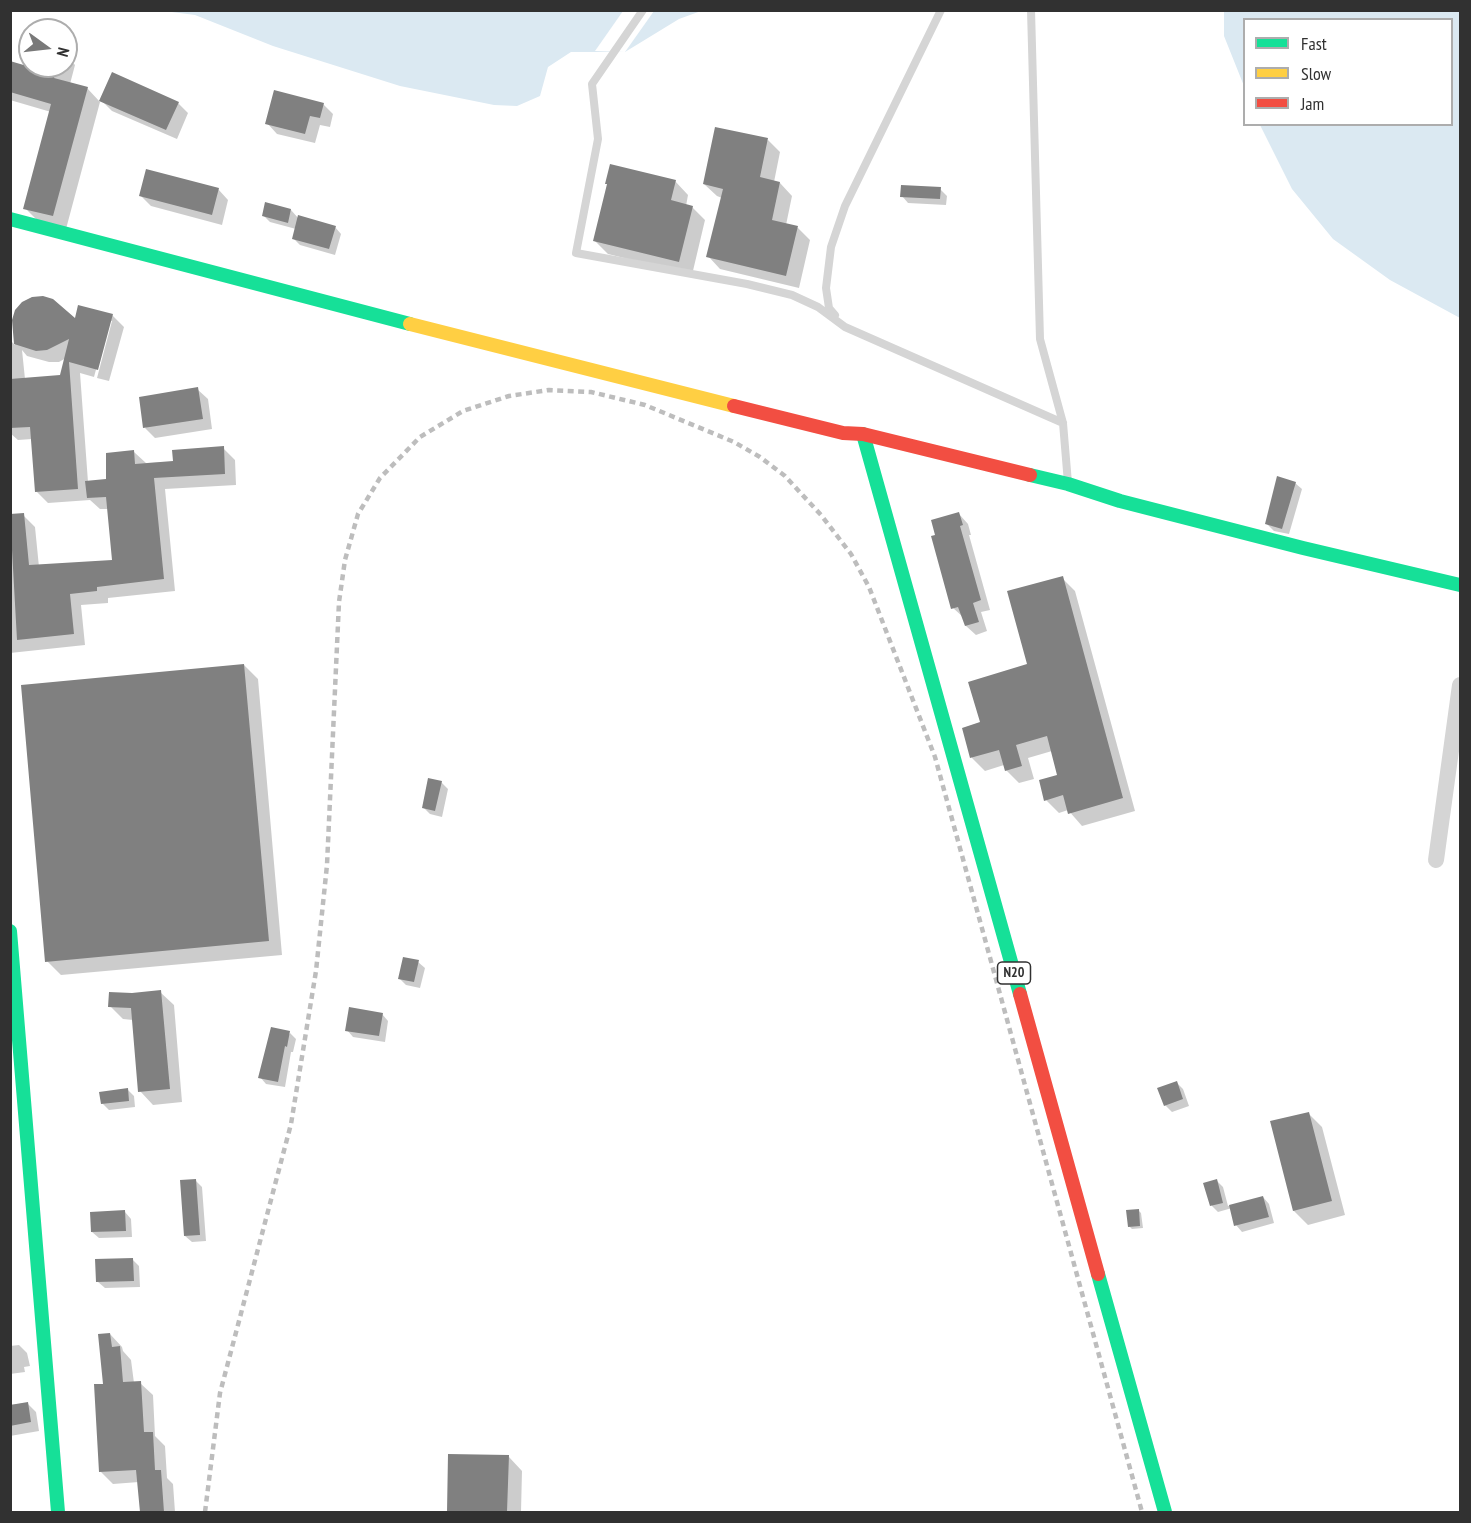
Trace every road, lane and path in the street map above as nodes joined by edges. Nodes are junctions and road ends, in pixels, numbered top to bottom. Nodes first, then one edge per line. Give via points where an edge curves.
1 (643, 10) edge
2 (941, 10) edge
3 (1031, 10) edge
4 (10, 219) edge
5 (845, 327) junction
6 (1063, 423) junction
7 (863, 434) junction
8 (1068, 484) junction
9 (1461, 585) edge
10 (1461, 686) edge
11 (1436, 860) dead end
12 (10, 931) edge
13 (58, 1512) edge
14 (1165, 1512) edge

1 - 5 lane via 592,84 598,139 576,253 792,295 818,307
2 - 5 lane via 845,206 831,247 826,288 829,308
3 - 6 lane via 1041,339
4 - 7 street via 465,339 843,433
5 - 6 lane
6 - 8 lane
7 - 8 street
7 - 14 street, N20
8 - 9 street via 1269,540
10 - 11 street
12 - 13 street

